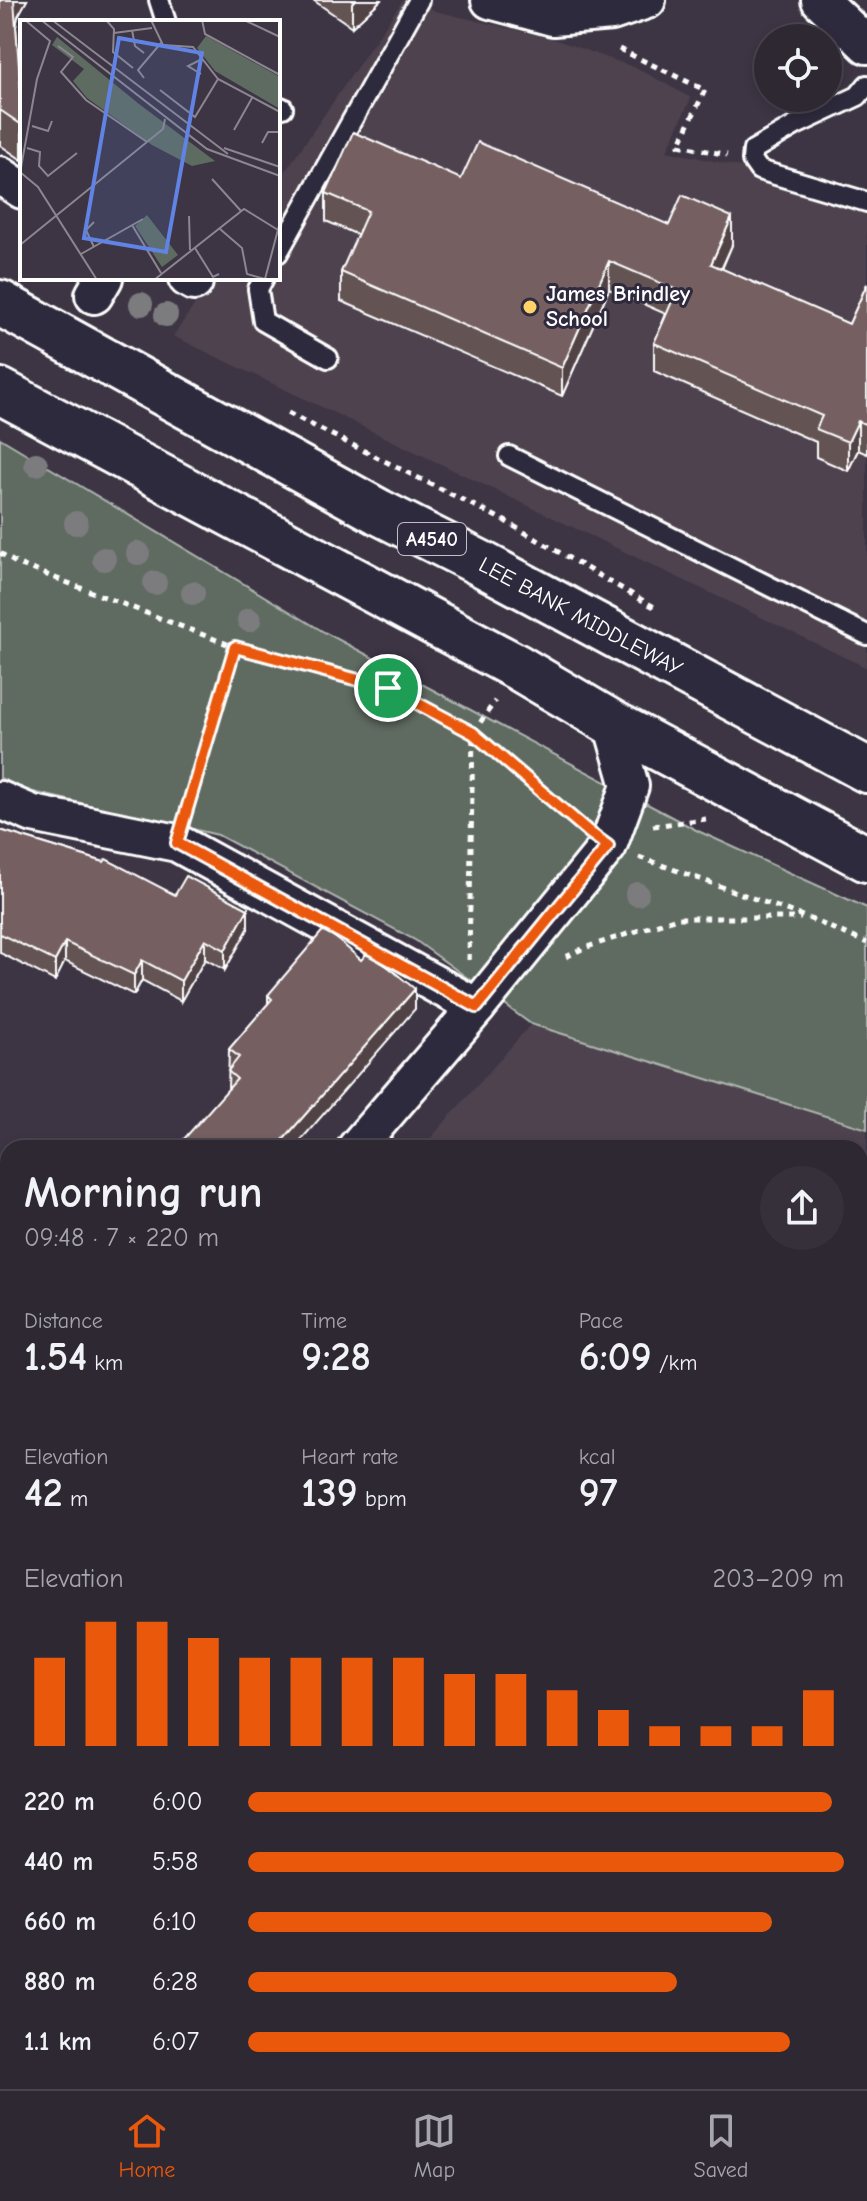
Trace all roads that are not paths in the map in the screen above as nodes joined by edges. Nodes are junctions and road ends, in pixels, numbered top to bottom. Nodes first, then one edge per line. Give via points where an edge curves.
1 (159, 0) edge
2 (419, 0) edge
3 (490, 0) edge
4 (647, 0) edge
5 (820, 0) edge
6 (165, 20) edge
7 (867, 45) edge
8 (867, 85) edge
9 (0, 175) edge
10 (20, 189) edge
11 (867, 202) edge
12 (280, 249) edge
13 (263, 280) edge
14 (0, 303) edge
15 (328, 358) dead end
16 (0, 391) edge
17 (509, 456) dead end
18 (867, 635) edge
19 (612, 723) junction
20 (867, 770) edge
21 (0, 800) edge
22 (867, 859) edge
23 (477, 1007) junction
24 (363, 1140) edge

1 - 6 lane
2 - 12 lane
3 - 4 street via 553,17 612,12
5 - 7 street
8 - 11 lane via 858,96 753,150 752,160 759,170
9 - 10 street
13 - 15 lane via 258,289 263,321
14 - 20 highway, LEE BANK MIDDLEWAY / A4540 via 379,512
16 - 19 highway
17 - 18 lane
19 - 22 highway
19 - 23 street via 630,786 608,846
21 - 23 street via 33,814 177,843
23 - 24 street

